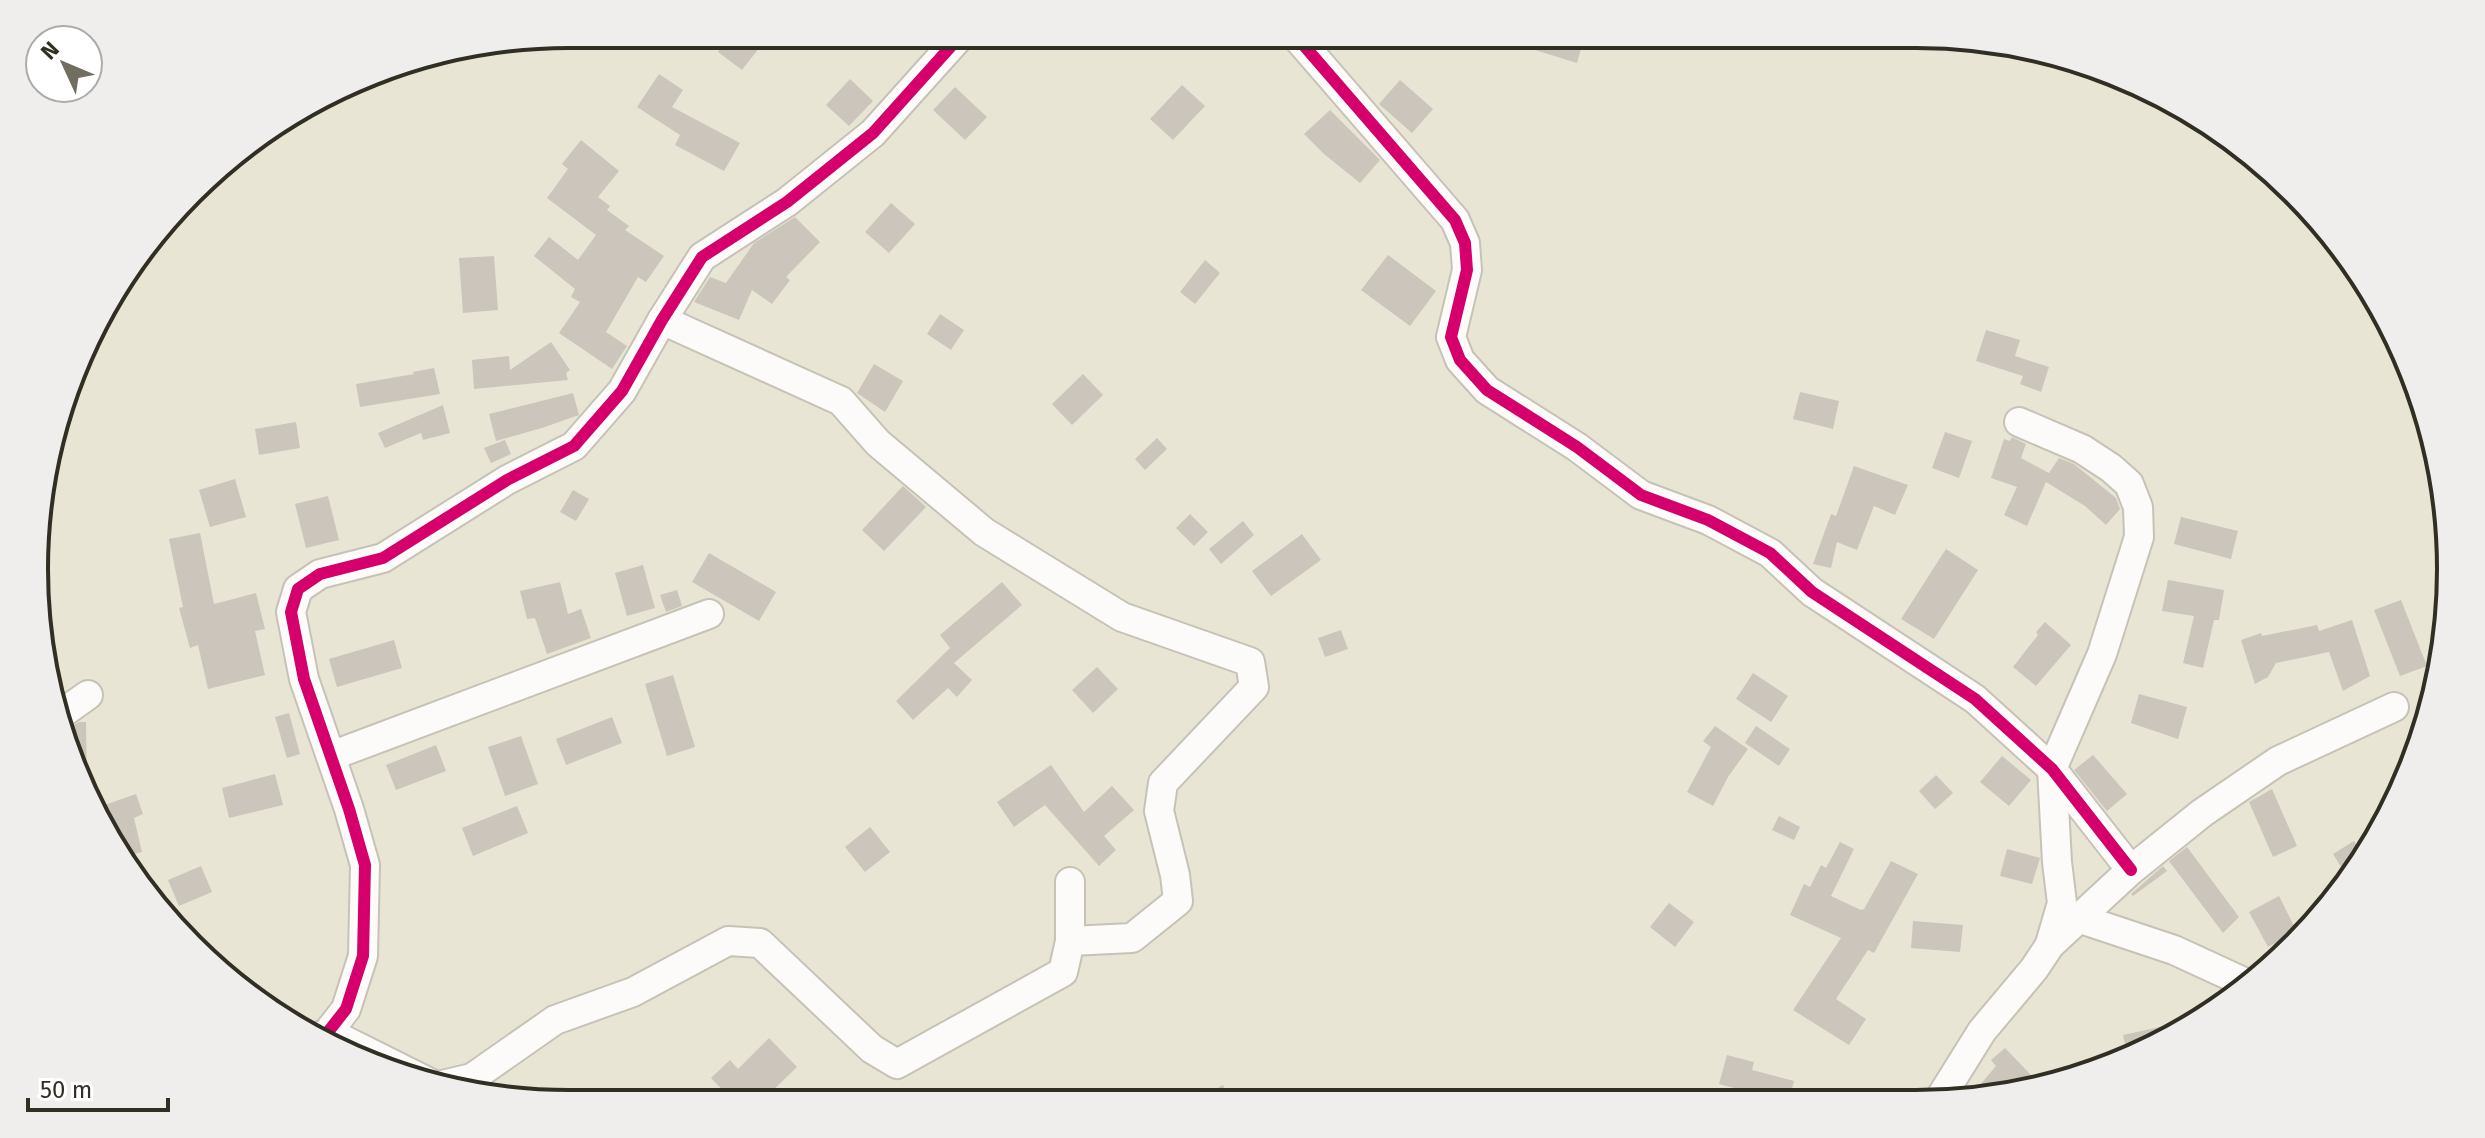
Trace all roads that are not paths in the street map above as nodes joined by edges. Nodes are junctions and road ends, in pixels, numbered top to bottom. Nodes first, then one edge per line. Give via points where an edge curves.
1 (949, 48) edge
2 (1306, 48) edge
3 (662, 320) junction
4 (2019, 422) dead end
5 (709, 614) dead end
6 (88, 695) dead end
7 (2394, 707) dead end
8 (68, 709) edge
9 (331, 756) junction
10 (2052, 769) junction
11 (2131, 870) junction
12 (1070, 882) dead end
13 (2078, 918) junction
14 (1070, 941) junction
15 (2050, 945) junction
16 (2237, 979) edge
17 (327, 1030) edge
18 (465, 1079) edge
19 (1946, 1089) edge

1 - 3 street via 873,133 787,202 702,257
2 - 10 street via 1455,220 1465,243 1467,270 1451,337 1460,360 1487,390 1641,495 1708,520 1770,553 1812,592 1975,699
3 - 9 street via 622,391 574,446 507,480 383,558 320,574 298,589 291,612 304,679
3 - 14 street via 841,401 878,443 984,532 1122,617 1250,662 1254,687 1163,783 1159,811 1178,901 1132,938
4 - 10 street via 2082,449 2111,468 2129,484 2138,507 2139,537 2102,654
5 - 9 street
6 - 8 street
7 - 11 street via 2278,761
9 - 17 street via 365,865 363,956 346,1009
10 - 11 street
10 - 15 street via 2062,903
11 - 13 street
12 - 14 street
13 - 15 street
13 - 16 street via 2174,950
14 - 18 street via 1063,972 897,1064 872,1049 760,943 728,941 633,992 555,1020
15 - 19 street via 1982,1031

